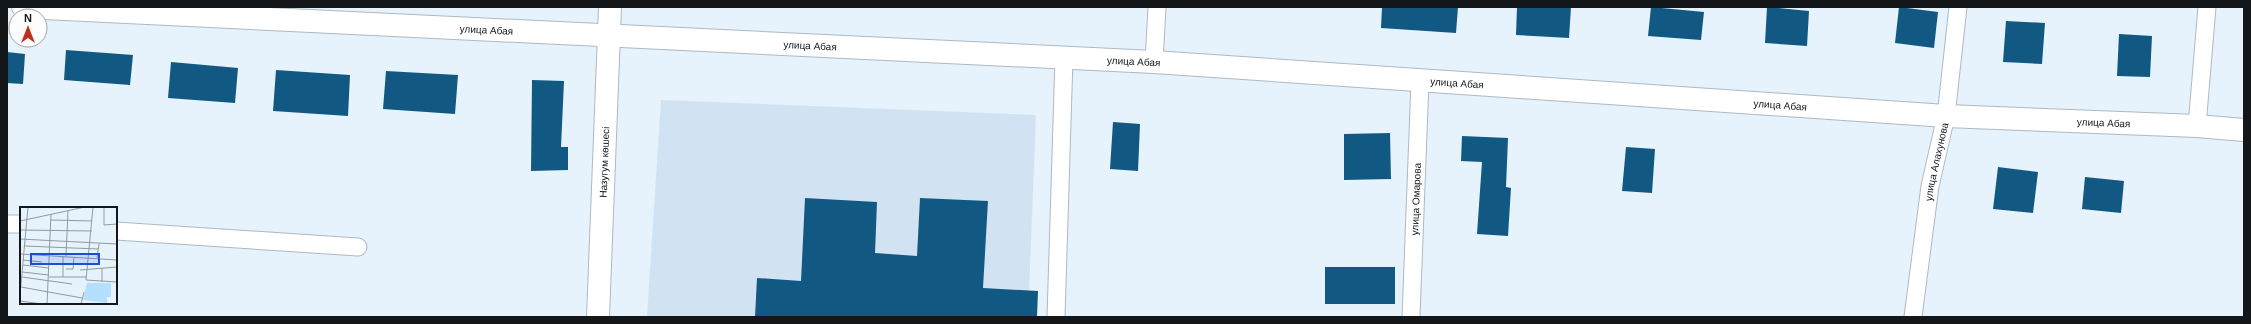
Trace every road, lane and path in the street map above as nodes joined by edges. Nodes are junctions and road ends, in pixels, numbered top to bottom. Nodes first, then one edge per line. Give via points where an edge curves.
1 (23, 7) edge
2 (610, 7) edge
3 (1157, 7) edge
4 (1958, 7) edge
5 (2207, 7) edge
6 (609, 37) junction
7 (1064, 58) junction
8 (1154, 62) junction
9 (1420, 81) junction
10 (1946, 116) junction
11 (2197, 126) junction
12 (2244, 130) edge
13 (7, 224) edge
14 (20, 224) edge
15 (117, 231) edge
16 (358, 247) dead end
17 (598, 317) edge
18 (1056, 317) edge
19 (1411, 317) edge
20 (1913, 317) edge

1 - 6 street, улица Абая
2 - 6 street, Назугум көшесі
3 - 8 street
4 - 10 street, улица Алахунова
5 - 11 street
6 - 7 street, улица Абая
6 - 17 street, Назугум көшесі
7 - 8 street, улица Абая
7 - 18 street
8 - 9 street, улица Абая
9 - 10 street, улица Абая
9 - 19 street, улица Омарова
10 - 11 street, улица Абая
10 - 20 street, улица Алахунова via 1930,186
11 - 12 street, улица Абая
13 - 14 street
15 - 16 street

